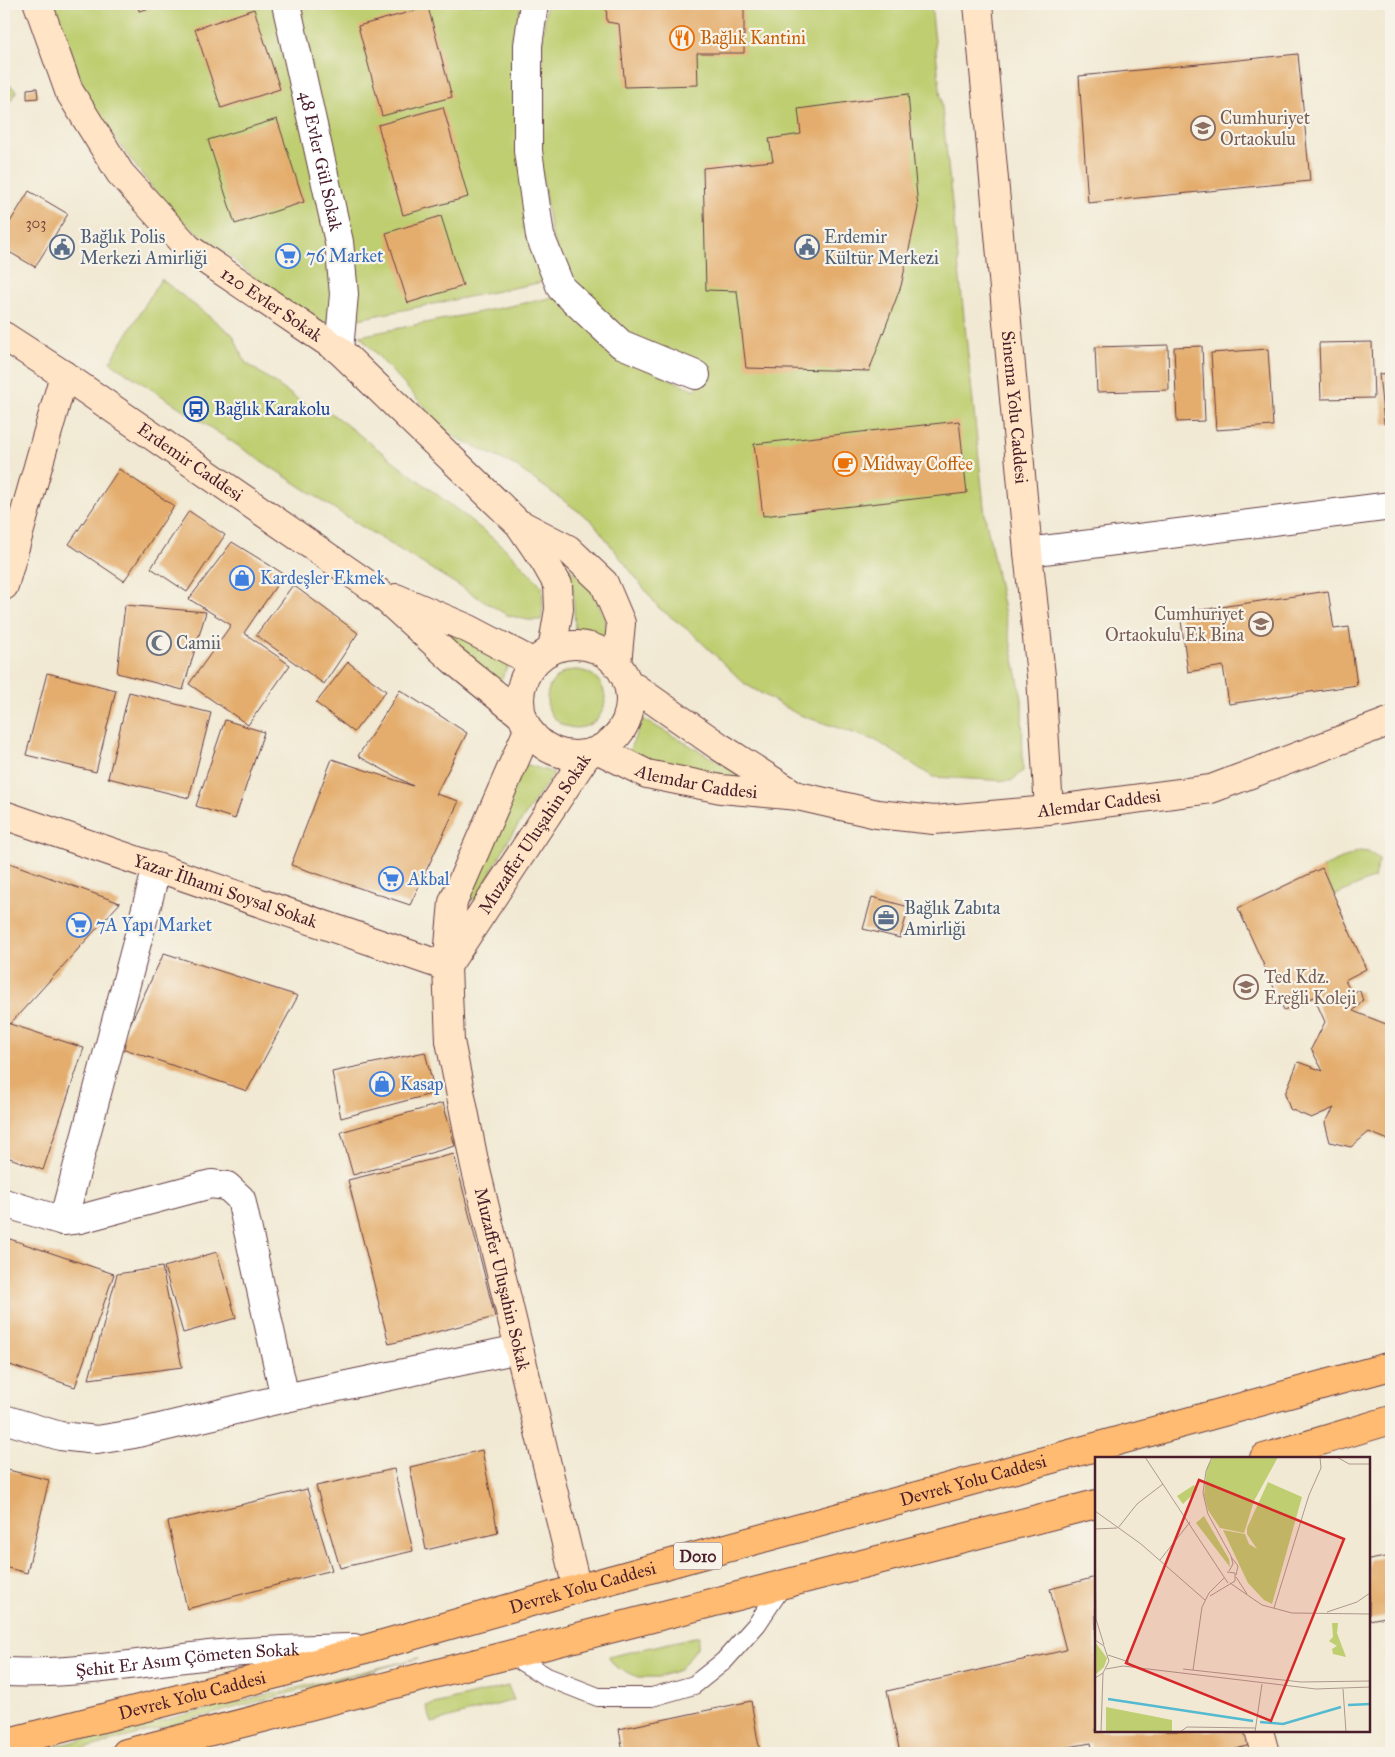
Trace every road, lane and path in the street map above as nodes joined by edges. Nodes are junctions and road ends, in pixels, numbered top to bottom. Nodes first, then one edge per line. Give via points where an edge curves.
1 (38, 4) edge
2 (286, 4) edge
3 (534, 4) edge
4 (978, 4) edge
5 (4, 336) edge
6 (339, 350) junction
7 (64, 375) junction
8 (696, 375) dead end
9 (1391, 506) edge
10 (519, 524) junction
11 (1028, 552) junction
12 (4, 586) edge
13 (376, 590) junction
14 (543, 657) junction
15 (622, 673) junction
16 (1391, 721) edge
17 (525, 723) junction
18 (593, 753) junction
19 (798, 796) junction
20 (1049, 810) junction
21 (4, 815) edge
22 (157, 867) junction
23 (447, 967) junction
24 (4, 1203) edge
25 (64, 1221) junction
26 (519, 1349) junction
27 (1391, 1366) edge
28 (285, 1398) junction
29 (4, 1420) edge
30 (1391, 1420) edge
31 (1267, 1457) edge
32 (1095, 1504) edge
33 (783, 1585) junction
34 (577, 1589) junction
35 (371, 1647) junction
36 (511, 1655) junction
37 (4, 1672) edge
38 (1260, 1732) edge
39 (4, 1743) edge
40 (126, 1753) edge
41 (1265, 1753) edge

1 - 6 street, 120 Evler Sokak via 69,91 120,173 188,248
2 - 6 street, 48 Evler Gül Sokak via 339,242 344,294
3 - 8 street via 528,45 528,151 540,236 561,288 621,344
4 - 11 street, Sinema Yolu Caddesi
5 - 7 street, Erdemir Caddesi
6 - 10 street, 120 Evler Sokak
7 - 12 street
7 - 13 street, Erdemir Caddesi
9 - 11 street
10 - 14 street, 120 Evler Sokak via 558,585 559,610
10 - 15 street, 120 Evler Sokak via 568,549 604,583 621,623
11 - 20 street, Sinema Yolu Caddesi via 1041,676
13 - 14 street, Erdemir Caddesi
13 - 17 street, Erdemir Caddesi
14 - 15 street, Alemdar Caddesi via 569,645 586,646 603,653
14 - 17 street via 524,679 519,697
15 - 18 street via 631,698 629,714 612,741
15 - 19 street, Alemdar Caddesi via 720,747
16 - 20 street, Alemdar Caddesi via 1211,790
17 - 18 street, Muzaffer Uluşahin Sokak via 538,742 552,751 568,755
17 - 23 street, Muzaffer Uluşahin Sokak via 453,902
18 - 19 street, Alemdar Caddesi via 647,774 721,788
18 - 23 street, Muzaffer Uluşahin Sokak
19 - 20 street, Alemdar Caddesi via 877,814 934,820
21 - 22 street, Yazar İlhami Soysal Sokak
22 - 23 street, Yazar İlhami Soysal Sokak
22 - 25 street
23 - 26 street, Muzaffer Uluşahin Sokak via 450,1041 475,1166
24 - 25 street
25 - 28 street via 211,1184 227,1186 241,1199
26 - 28 street
26 - 34 street, Muzaffer Uluşahin Sokak
27 - 34 highway, Devrek Yolu Caddesi / D010
28 - 29 street via 97,1440 60,1436
30 - 31 highway
32 - 33 highway
33 - 36 highway
33 - 36 lane via 757,1624 724,1661 694,1685 652,1697 598,1697 548,1677
34 - 35 highway, Devrek Yolu Caddesi / D010
35 - 37 street, Şehit Er Asım Çömeten Sokak via 266,1650 76,1670
35 - 39 highway, Devrek Yolu Caddesi / D010
36 - 40 highway
38 - 41 street

